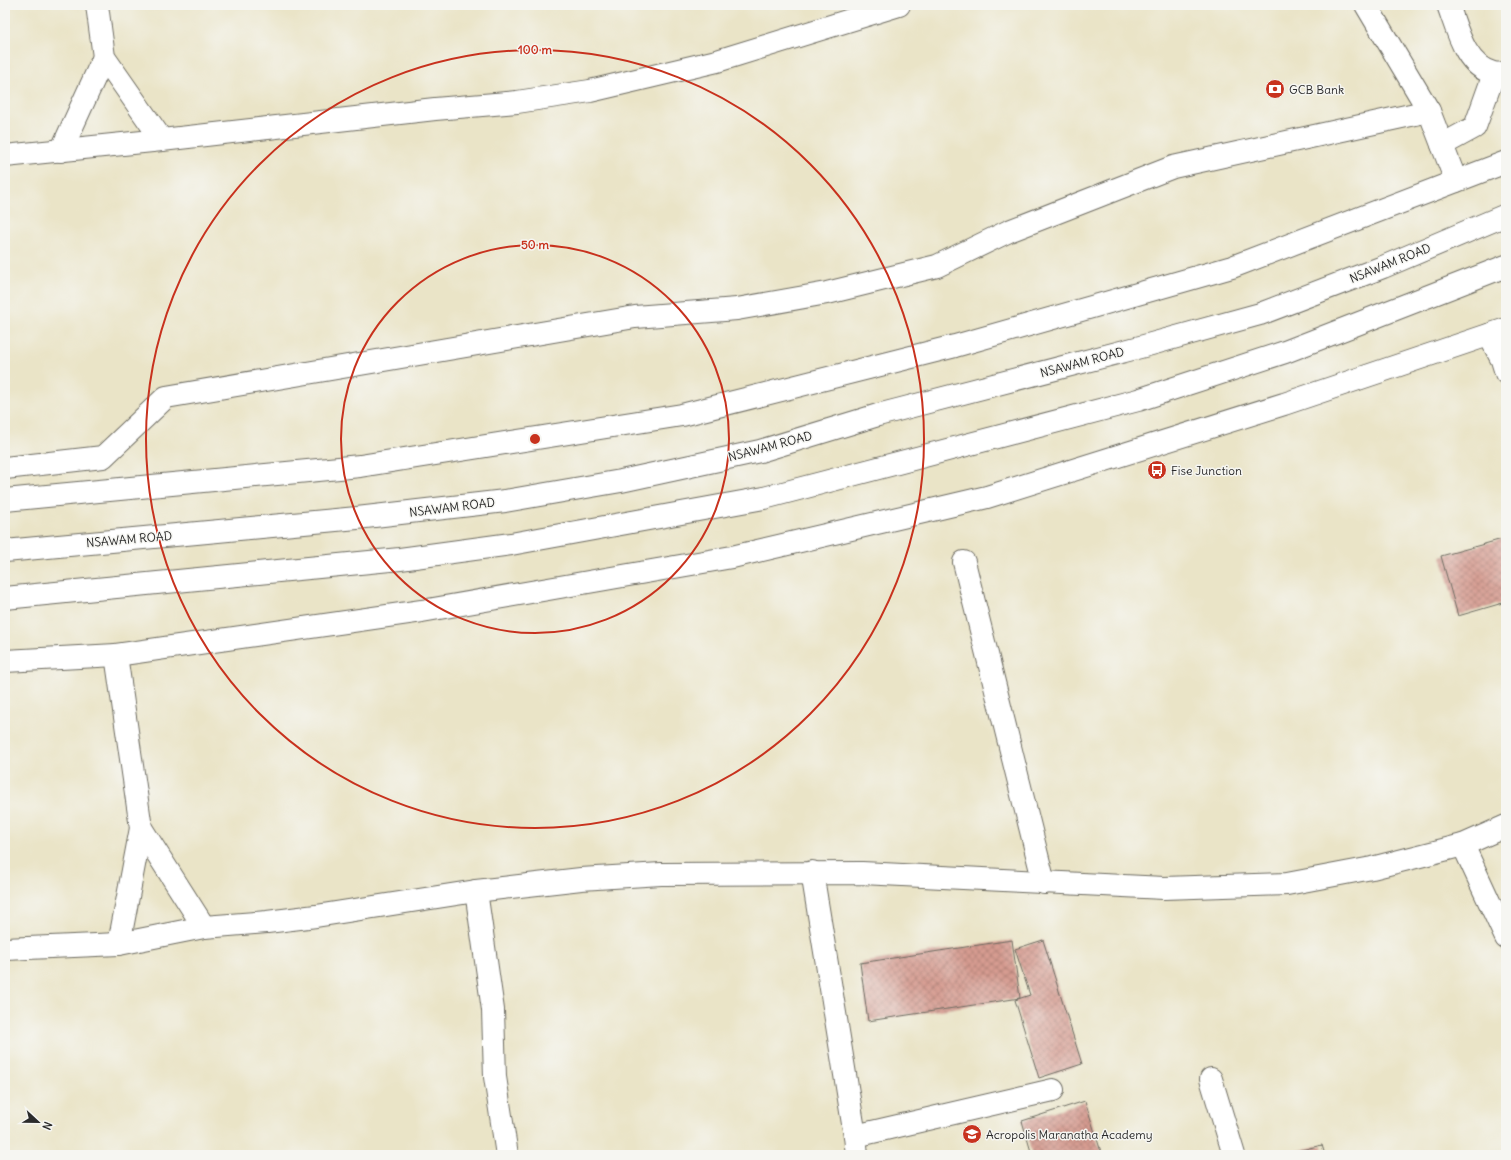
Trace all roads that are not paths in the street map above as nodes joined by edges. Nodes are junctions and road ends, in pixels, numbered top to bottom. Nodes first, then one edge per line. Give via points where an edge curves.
1 (97, 5) edge
2 (899, 5) edge
3 (1366, 5) edge
4 (1448, 5) edge
5 (104, 57) junction
6 (1500, 73) edge
7 (1429, 111) junction
8 (162, 140) junction
9 (1442, 145) junction
10 (61, 151) junction
11 (5, 156) edge
12 (1506, 162) edge
13 (1456, 181) junction
14 (1506, 216) edge
15 (1506, 266) edge
16 (1497, 332) edge
17 (1504, 364) edge
18 (5, 468) edge
19 (5, 500) edge
20 (5, 551) edge
21 (964, 562) dead end
22 (5, 598) edge
23 (116, 655) junction
24 (5, 661) edge
25 (1506, 826) edge
26 (141, 828) junction
27 (1464, 844) junction
28 (812, 872) junction
29 (1044, 883) junction
30 (476, 891) junction
31 (204, 927) junction
32 (1506, 938) edge
33 (119, 944) junction
34 (5, 949) edge
35 (1211, 1079) dead end
36 (1054, 1090) dead end
37 (856, 1145) edge
38 (507, 1155) edge
39 (1234, 1155) edge

1 - 5 main road
2 - 8 main road via 716,61 590,91 517,102
3 - 7 main road
4 - 6 main road via 1468,54 1482,68
5 - 8 main road
5 - 10 main road
6 - 9 main road via 1475,127
7 - 9 main road
7 - 18 main road via 1172,167 1009,231 937,266 827,293 737,310 635,317 166,397 103,457
8 - 10 main road
9 - 13 main road
10 - 11 main road
12 - 13 main road
13 - 19 main road via 1232,267 955,346 682,416 360,466
14 - 20 main road, NSAWAM ROAD via 1260,314 878,415 760,451 621,481 505,501 357,518
15 - 22 main road via 1285,352 1138,400 764,498 510,544 408,558
16 - 17 main road
16 - 23 main road via 1284,404 987,497 732,557 422,611
21 - 29 main road
23 - 24 main road
23 - 26 main road
25 - 27 main road
26 - 31 main road
26 - 33 main road
27 - 29 main road via 1372,868 1287,884 1164,888
27 - 32 main road
28 - 29 main road
28 - 30 main road via 662,874 581,879
28 - 37 main road
30 - 31 main road via 316,916
30 - 38 main road via 493,1010 495,1077
31 - 33 main road
33 - 34 main road
35 - 39 main road
36 - 37 main road

